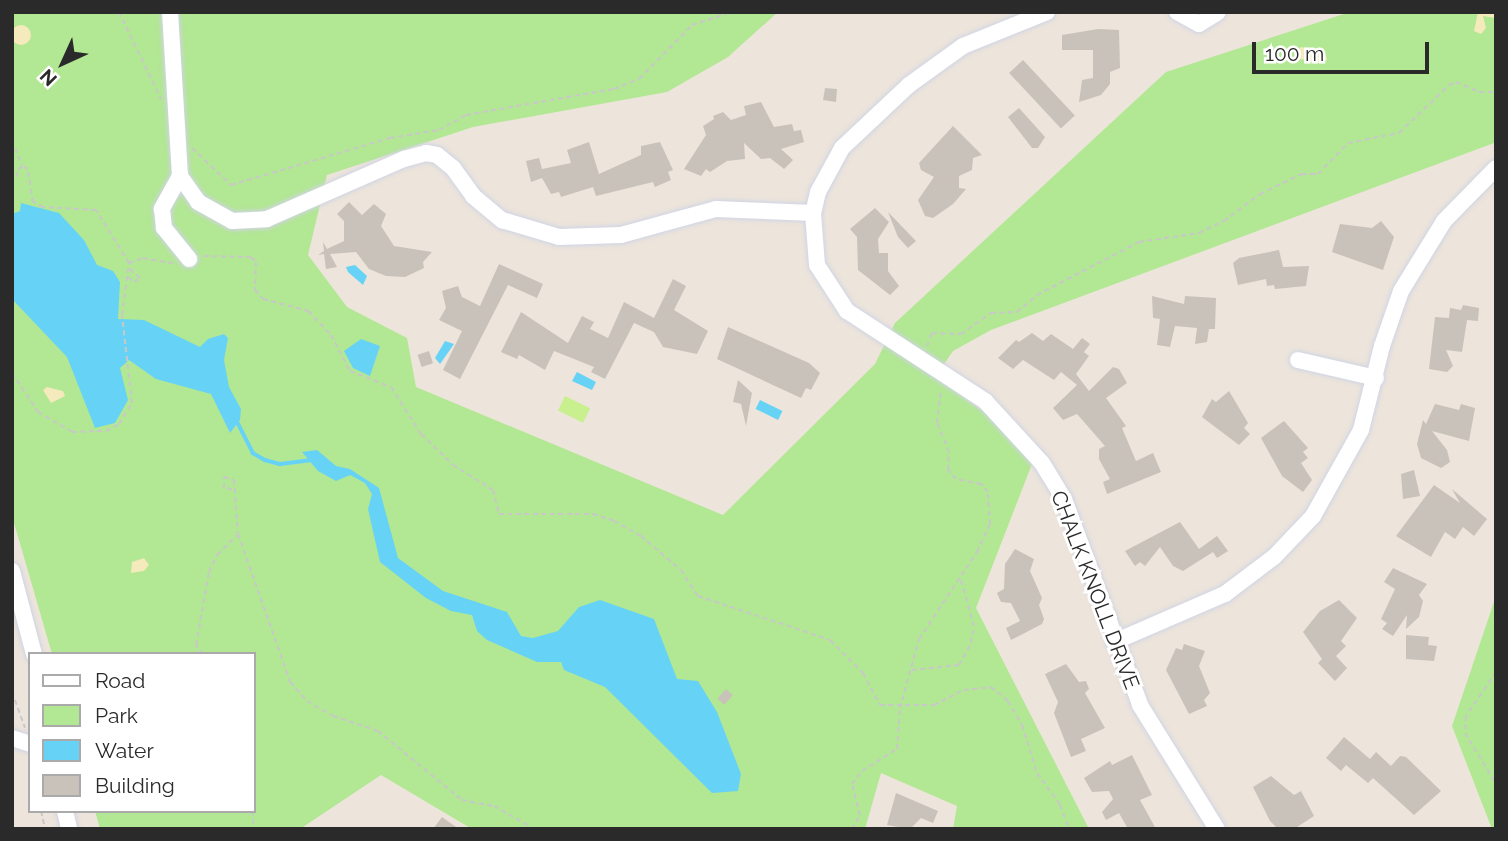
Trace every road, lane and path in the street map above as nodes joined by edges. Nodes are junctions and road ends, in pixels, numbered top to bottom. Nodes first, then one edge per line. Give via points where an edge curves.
1 (119, 12) edge
2 (170, 12) edge
3 (732, 12) edge
4 (1047, 12) edge
5 (1177, 12) edge
6 (1218, 12) edge
7 (1496, 92) edge
8 (163, 104) dead end
9 (12, 140) edge
10 (191, 147) dead end
11 (22, 166) junction
12 (1496, 168) edge
13 (180, 176) junction
14 (18, 177) dead end
15 (813, 213) junction
16 (188, 259) junction
17 (129, 263) junction
18 (129, 268) junction
19 (127, 277) junction
20 (923, 353) dead end
21 (1298, 359) dead end
22 (12, 373) edge
23 (1376, 378) junction
24 (939, 379) dead end
25 (232, 489) dead end
26 (238, 534) junction
27 (12, 571) edge
28 (960, 576) junction
29 (1114, 642) junction
30 (33, 652) edge
31 (202, 652) edge
32 (911, 670) junction
33 (1496, 672) edge
34 (12, 692) edge
35 (900, 708) junction
36 (28, 732) edge
37 (1496, 784) edge
38 (535, 829) edge
39 (852, 829) edge
40 (1069, 829) edge
41 (1217, 829) edge

1 - 8 path
2 - 13 street
3 - 10 path via 692,25 639,79 614,89 466,115 439,130 390,138 231,185
4 - 15 street, CHALK KNOLL DRIVE via 963,46 909,85 831,162
5 - 6 street via 1199,24
7 - 20 path via 1456,82 1449,85 1399,133 1348,143 1318,174 1303,174 1260,194 1199,233 1139,242 1037,295 1017,312 991,313 961,334 932,332
9 - 11 path
11 - 14 path via 16,172
11 - 17 path via 28,169 33,202 96,210
12 - 23 street via 1444,221 1413,269 1390,319
13 - 15 street via 198,202 232,221 249,222 426,153 437,155 473,196 518,227 585,239 621,235 716,209
13 - 16 street via 162,209 164,228
15 - 29 street, CHALK KNOLL DRIVE via 817,265 842,306 867,328 985,401 1042,463 1064,499
16 - 17 path via 177,264 143,258
16 - 35 path via 251,257 256,262 255,290 263,299 308,311 331,335 350,371 391,387 421,434 453,465 493,490 499,514 593,514 614,522 641,536 681,570 698,596 830,640 863,673 880,705
17 - 18 path
18 - 19 path
18 - 19 path via 140,278 135,282
19 - 22 path via 122,315 124,365 132,403 119,424 106,430 58,428 38,412
21 - 23 street
23 - 29 street via 1348,459 1295,537 1225,594
24 - 28 path via 942,402 937,423 949,452 948,470 956,479 981,484 988,492 990,524
25 - 26 path via 239,506
26 - 31 path via 217,555 209,572 197,645
26 - 38 path via 290,682 307,701 332,716 378,731 461,800 494,806
27 - 30 street
28 - 32 path via 919,639
28 - 32 path via 974,626 971,643 959,666
29 - 41 street, CHALK KNOLL DRIVE via 1140,705
32 - 35 path
33 - 37 path via 1466,716 1465,733
34 - 36 path
35 - 39 path via 897,749 862,771 852,784 860,816
35 - 40 path via 934,705 964,690 990,687 1008,701 1022,725 1037,772 1060,805

